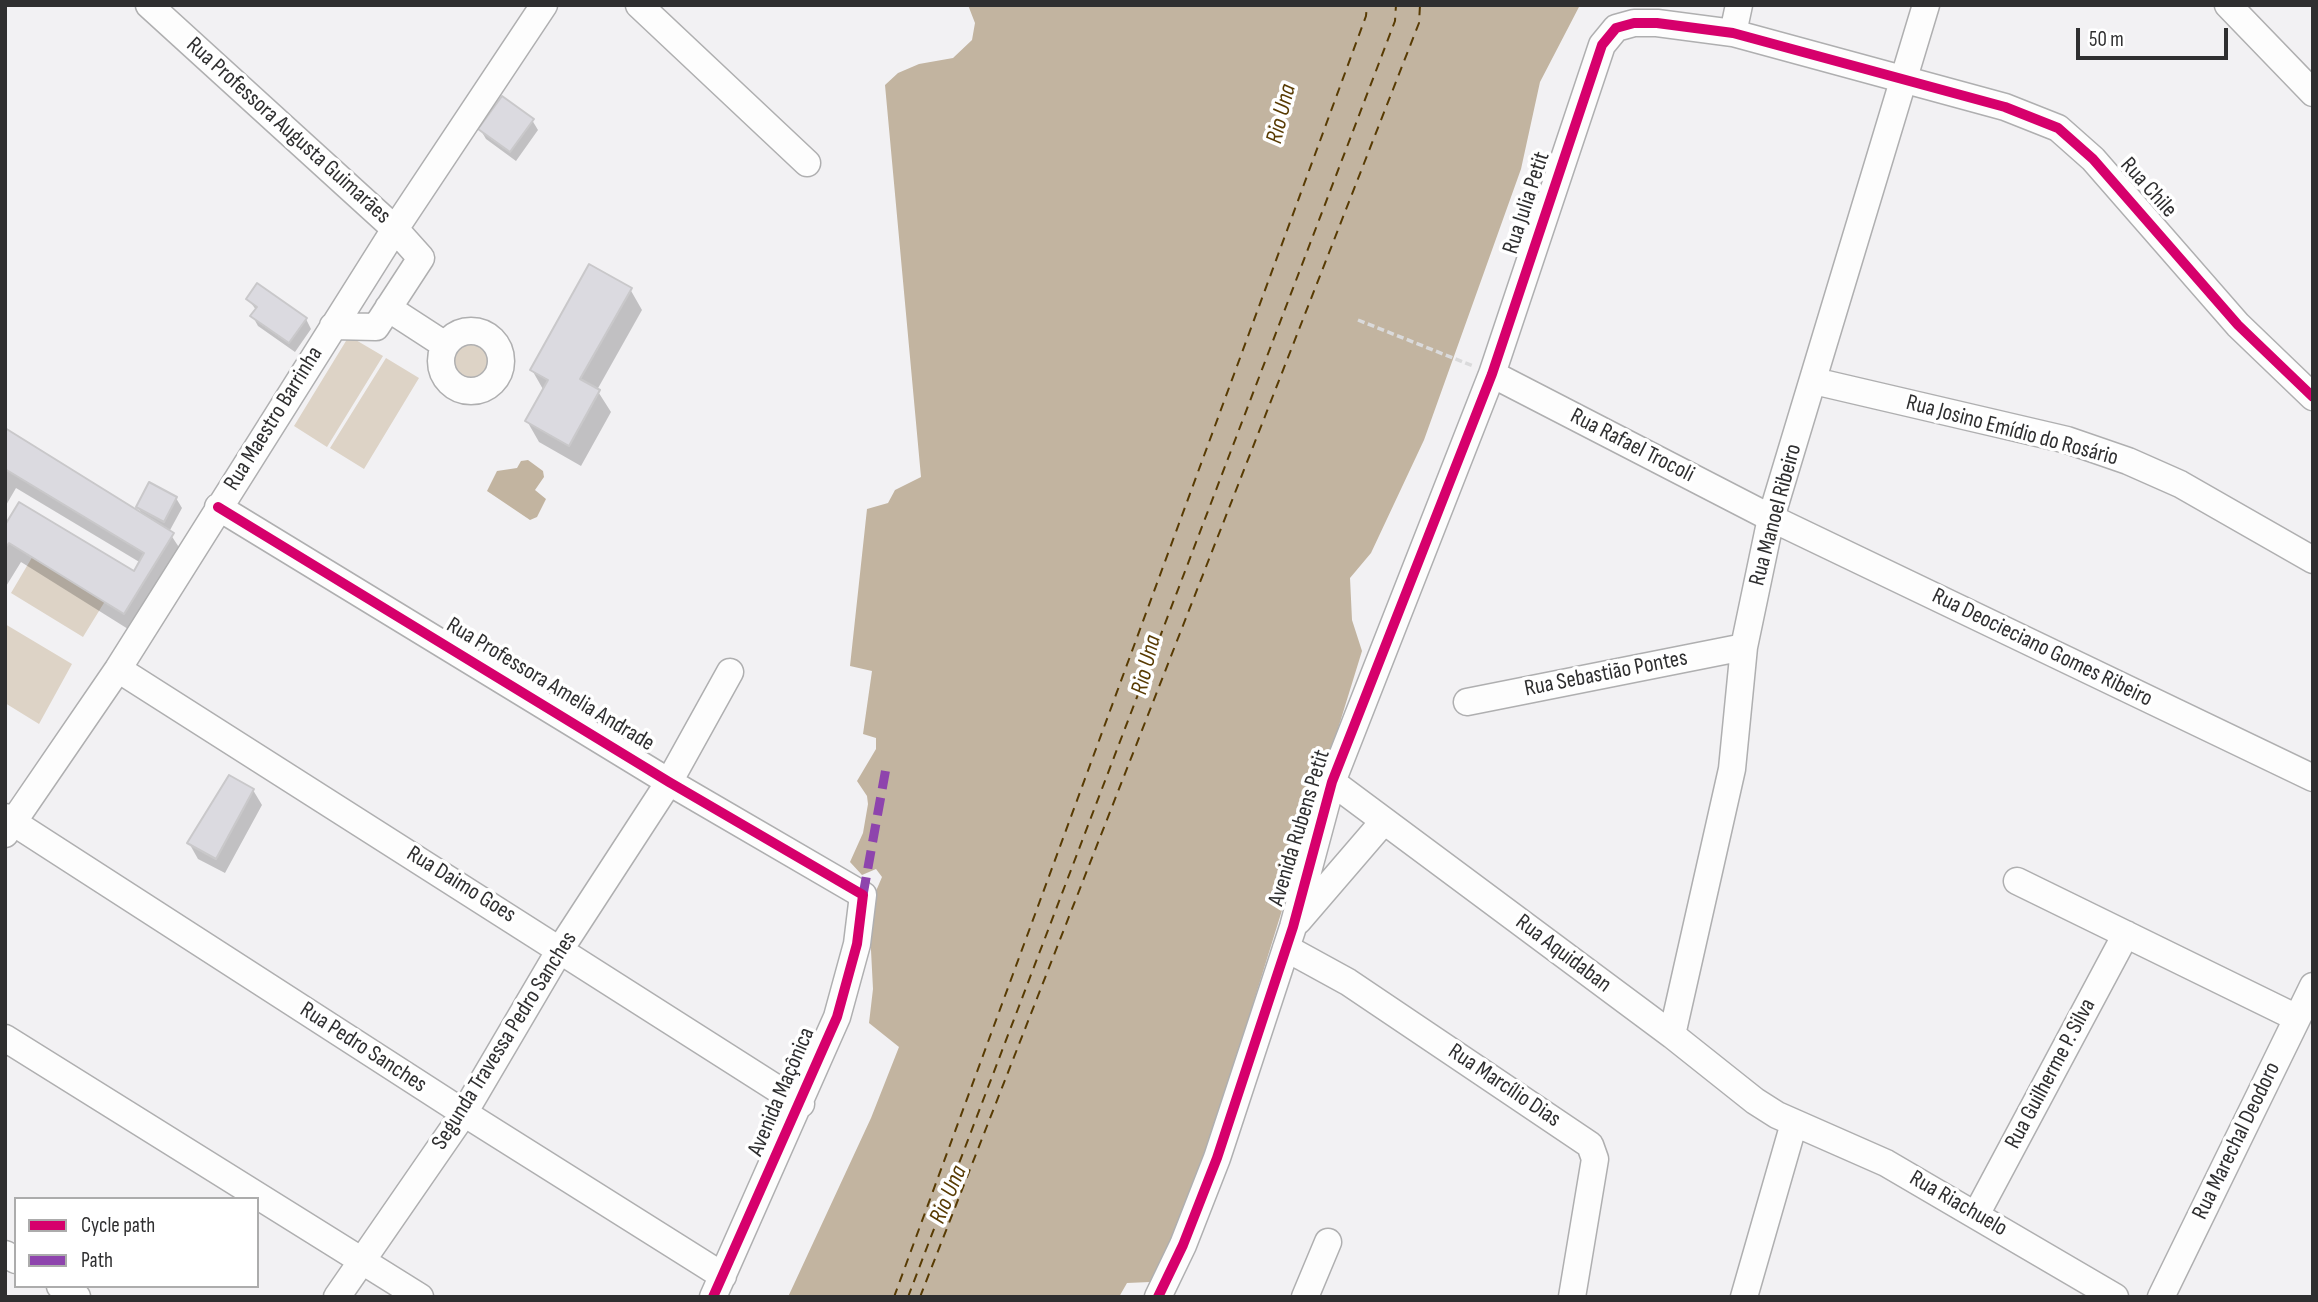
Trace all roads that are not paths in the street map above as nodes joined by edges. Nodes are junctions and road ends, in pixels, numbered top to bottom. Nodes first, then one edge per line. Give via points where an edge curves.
1 (149, 5) edge
2 (544, 5) edge
3 (639, 5) edge
4 (1740, 5) edge
5 (1926, 5) edge
6 (2228, 5) edge
7 (1733, 33) junction
8 (1602, 45) joint
9 (1905, 79) junction
10 (2313, 93) edge
11 (807, 163) dead end
12 (395, 229) junction
13 (388, 308) junction
14 (333, 327) junction
15 (445, 345) dead end
16 (1492, 374) junction
17 (1814, 381) junction
18 (2313, 397) edge
19 (218, 507) junction
20 (1772, 518) junction
21 (2313, 560) edge
22 (1744, 647) junction
23 (118, 669) junction
24 (730, 672) dead end
25 (1467, 702) dead end
26 (2313, 778) edge
27 (669, 782) junction
28 (1332, 782) junction
29 (1384, 821) junction
30 (8, 825) edge
31 (2017, 881) dead end
32 (863, 895) joint
33 (2126, 934) junction
34 (1289, 938) junction
35 (561, 948) junction
36 (2313, 986) edge
37 (2297, 1018) junction
38 (1672, 1035) junction
39 (5, 1038) edge
40 (801, 1104) junction
41 (464, 1113) junction
42 (1794, 1123) junction
43 (1977, 1213) junction
44 (1328, 1242) dead end
45 (362, 1260) junction
46 (718, 1286) edge
47 (337, 1297) edge
48 (420, 1297) edge
49 (1158, 1297) edge
50 (1305, 1297) edge
51 (1572, 1297) edge
52 (1744, 1297) edge
53 (2115, 1297) edge
54 (2161, 1297) edge

1 - 12 street, Rua Professora Augusta Guimarães
2 - 12 street, Rua Maestro Barrinha
3 - 11 street
4 - 7 street
5 - 9 street, Rua Manoel Ribeiro
6 - 10 street
7 - 8 street, Rua Chile via 1634,23 1616,28
7 - 9 street, Rua Chile
8 - 16 street, Rua Julia Petit
9 - 17 street, Rua Manoel Ribeiro
9 - 18 street, Rua Chile via 2036,118 2073,139 2238,325
12 - 13 street, Rua Professora Augusta Guimarães via 421,258
12 - 14 street, Rua Maestro Barrinha
13 - 14 street via 376,327
13 - 15 street
14 - 19 street, Rua Maestro Barrinha
16 - 20 street, Rua Rafael Trocoli
16 - 28 street, Avenida Rubens Petit
17 - 20 street, Rua Manoel Ribeiro
17 - 21 street, Rua Josino Emídio do Rosário via 2067,440 2128,461 2180,484
19 - 23 street, Rua Maestro Barrinha
19 - 27 street, Rua Professora Amelia Andrade
20 - 22 street, Rua Manoel Ribeiro
20 - 26 street, Rua Deocieciano Gomes Ribeiro
22 - 25 street, Rua Sebastião Pontes
22 - 38 street, Rua Manoel Ribeiro via 1732,769
23 - 30 street, Rua Maestro Barrinha
23 - 35 street, Rua Daimo Goes
24 - 27 street, Segunda Travessa Pedro Sanches
27 - 32 street, Rua Professora Amelia Andrade
27 - 35 street, Segunda Travessa Pedro Sanches
28 - 29 street, Rua Aquidaban
28 - 34 street, Avenida Rubens Petit
29 - 34 street, Avenida Rubens Petit
29 - 38 street, Rua Aquidaban
30 - 41 street, Rua Pedro Sanches
31 - 33 street
32 - 40 street, Avenida Maçônica via 851,972
33 - 37 street
33 - 43 street, Rua Guilherme P. Silva
34 - 49 street, Avenida Rubens Petit via 1217,1158
34 - 51 street, Rua Marcílio Dias via 1590,1145 1595,1159
35 - 40 street, Rua Daimo Goes
35 - 41 street, Segunda Travessa Pedro Sanches
36 - 37 street, Rua Marechal Deodoro
37 - 54 street, Rua Marechal Deodoro
38 - 42 street, Rua Aquidaban via 1755,1101
39 - 45 street
40 - 46 street, Avenida Maçônica
41 - 45 street, Segunda Travessa Pedro Sanches
41 - 46 street, Rua Pedro Sanches
42 - 43 street, Rua Riachuelo via 1886,1163
42 - 52 street
43 - 53 street, Rua Riachuelo
44 - 50 street
45 - 47 street, Segunda Travessa Pedro Sanches
45 - 48 street

